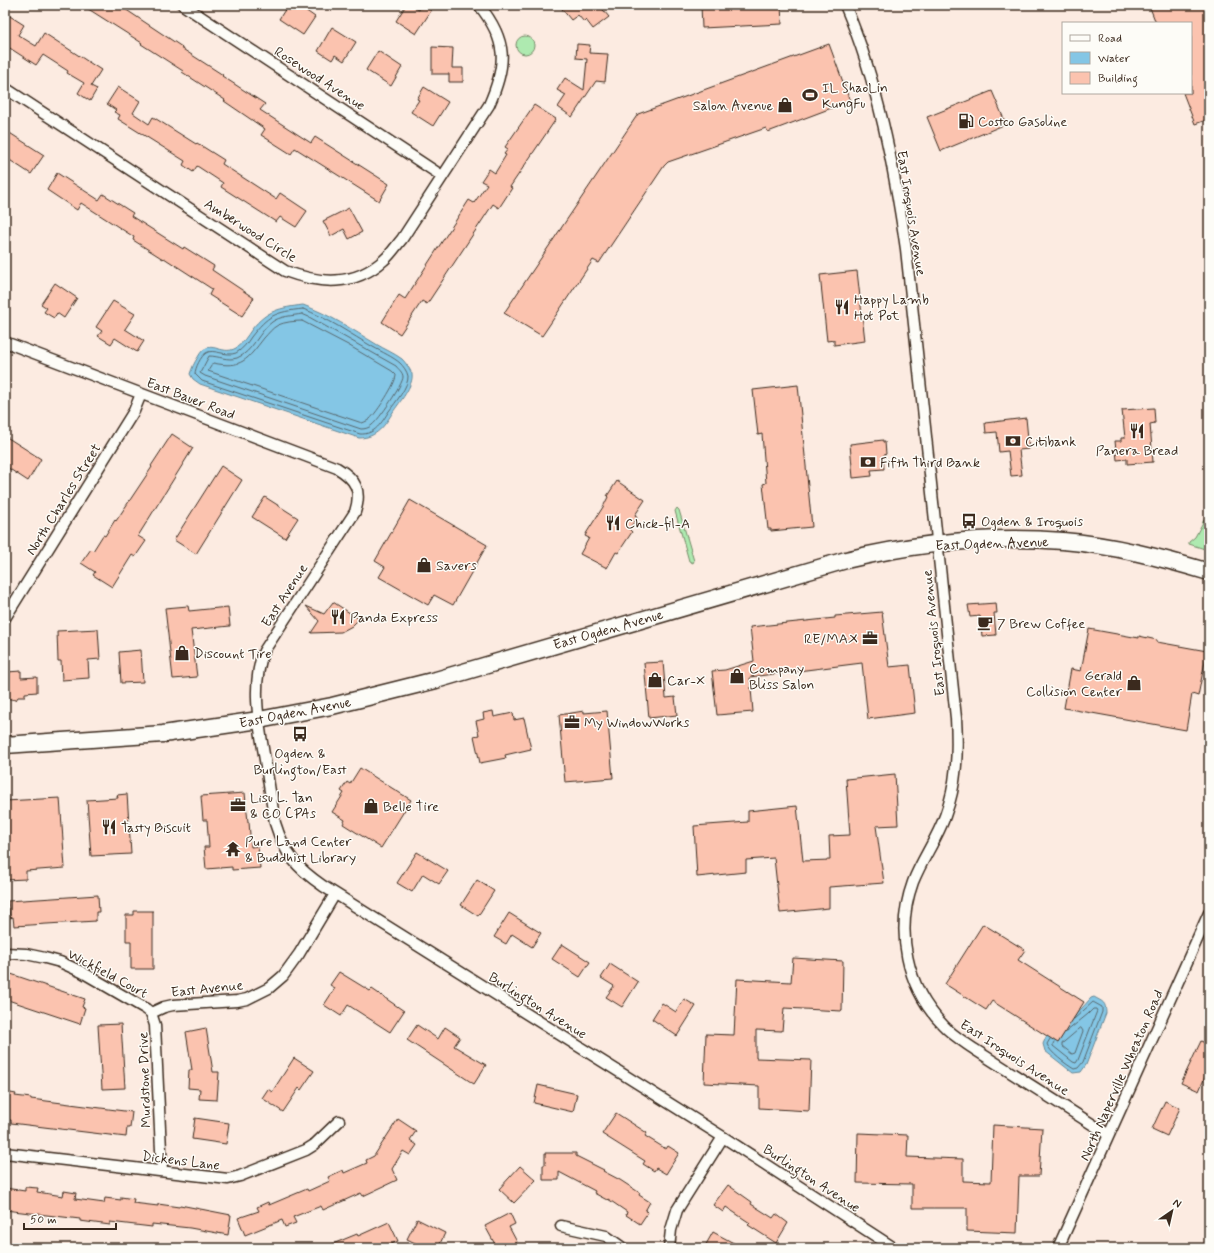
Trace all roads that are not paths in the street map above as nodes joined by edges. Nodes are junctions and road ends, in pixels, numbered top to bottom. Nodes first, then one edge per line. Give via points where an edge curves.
1 (183, 5) edge
2 (479, 5) edge
3 (845, 5) edge
4 (5, 88) edge
5 (442, 176) junction
6 (5, 342) edge
7 (141, 394) junction
8 (358, 492) joint
9 (938, 543) junction
10 (1209, 572) edge
11 (5, 618) edge
12 (259, 720) junction
13 (5, 744) edge
14 (335, 894) junction
15 (1209, 913) edge
16 (5, 953) edge
17 (150, 1013) junction
18 (338, 1122) dead end
19 (1109, 1135) junction
20 (723, 1138) junction
21 (5, 1153) edge
22 (162, 1171) junction
23 (561, 1226) dead end
24 (623, 1248) edge
25 (669, 1248) edge
26 (894, 1248) edge
27 (1058, 1248) edge

1 - 5 street, Rosewood Avenue
2 - 5 street, Amberwood Circle via 498,36 502,67 498,85 489,105
3 - 9 street, East Iroquois Avenue via 858,38 878,105 900,207
4 - 5 street, Amberwood Circle via 285,271 303,278 323,281 358,276 386,259 402,239
6 - 7 street, East Bauer Road
7 - 8 street, East Bauer Road via 337,468 348,474
7 - 11 street, North Charles Street via 134,411
8 - 12 street, East Avenue via 355,512 264,651 258,672
9 - 10 main road, East Ogden Avenue via 978,540 1064,541 1116,548
9 - 12 main road, East Ogden Avenue via 846,560 436,680 358,701
9 - 19 street, East Iroquois Avenue via 956,718 957,768 945,817 914,881 908,900 904,923 907,959 912,975 931,1011 955,1036
12 - 13 main road, East Ogden Avenue via 163,734
12 - 14 street, Burlington Avenue via 275,823 280,839 304,873
14 - 17 street, East Avenue via 289,968 269,988 236,1001 173,1005
14 - 20 street, Burlington Avenue
15 - 19 street, North Naperville Wheaton Road
16 - 17 street, Wickfield Court via 26,954 60,962 137,1003
17 - 22 street, Murdstone Drive via 155,1025
18 - 22 street, Dickens Lane via 306,1150 240,1176 218,1179
19 - 27 street, North Naperville Wheaton Road
20 - 25 street via 677,1210
20 - 26 street, Burlington Avenue
21 - 22 street, Dickens Lane
23 - 24 street via 606,1236

